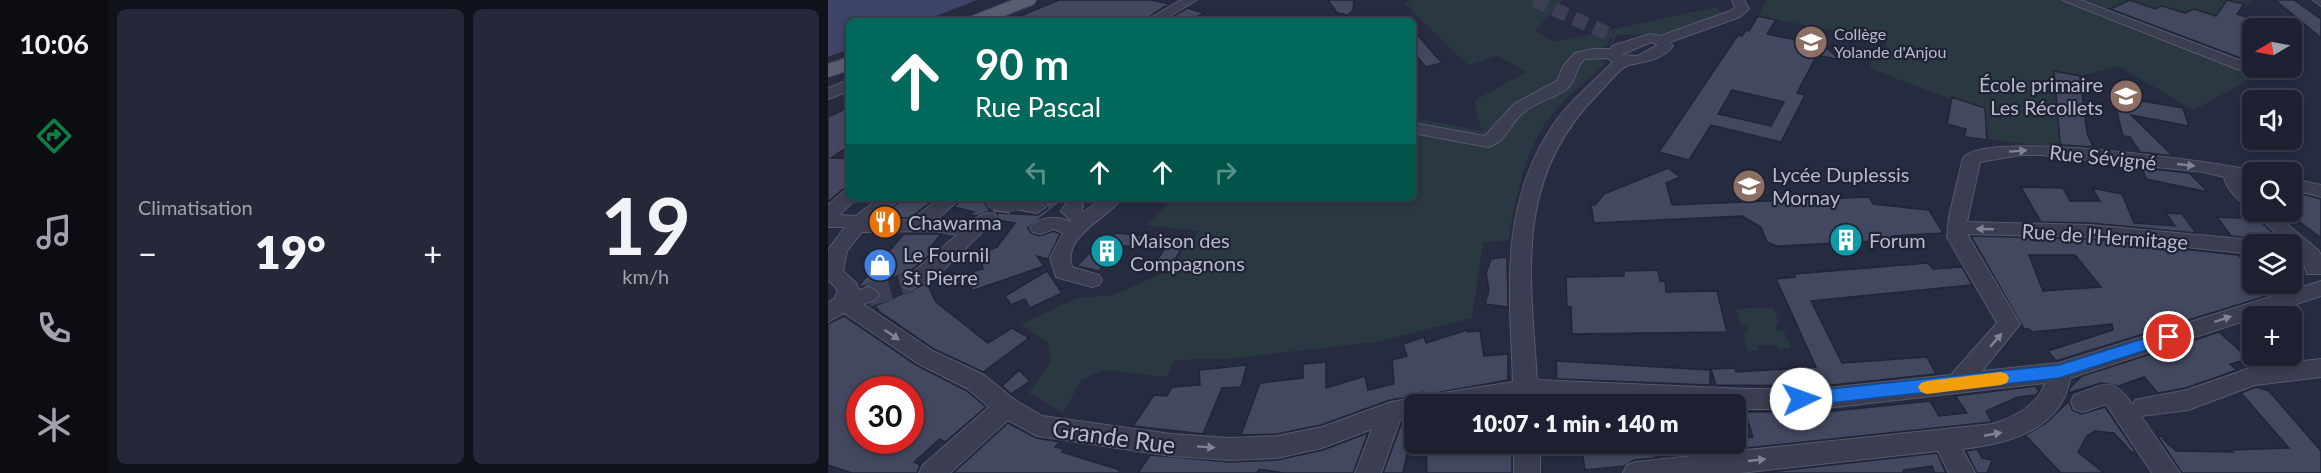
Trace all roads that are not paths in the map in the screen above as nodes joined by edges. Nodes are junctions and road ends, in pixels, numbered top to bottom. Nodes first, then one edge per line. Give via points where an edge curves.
1 (1028, 0) edge
2 (1038, 0) edge
3 (1191, 0) edge
4 (1738, 0) edge
5 (2068, 0) edge
6 (983, 18) edge
7 (996, 18) edge
8 (1158, 18) edge
9 (1620, 49) junction
10 (846, 64) edge
11 (2242, 66) dead end
12 (828, 71) edge
13 (846, 74) edge
14 (828, 81) edge
15 (846, 86) edge
16 (828, 94) edge
17 (1416, 129) edge
18 (2233, 174) junction
19 (2242, 175) edge
20 (2302, 186) edge
21 (2242, 191) edge
22 (2321, 191) edge
23 (846, 199) edge
24 (888, 201) edge
25 (948, 201) edge
26 (1110, 201) edge
27 (1008, 206) edge
28 (1074, 206) dead end
29 (828, 215) edge
30 (828, 221) edge
31 (2273, 222) edge
32 (857, 223) junction
33 (917, 225) junction
34 (1080, 227) junction
35 (1040, 228) dead end
36 (1957, 228) junction
37 (965, 239) junction
38 (2242, 246) edge
39 (2302, 264) edge
40 (2319, 278) edge
41 (1092, 280) dead end
42 (911, 282) tunnel mouth
43 (868, 295) tunnel mouth
44 (836, 308) edge
45 (2321, 368) edge
46 (2059, 372) junction
47 (1958, 384) junction
48 (1526, 394) edge
49 (1746, 399) edge
50 (2083, 402) dead end
51 (1006, 407) junction
52 (2144, 407) dead end
53 (1403, 410) edge
54 (1945, 441) junction
55 (1527, 454) edge
56 (932, 473) edge
57 (1368, 473) edge
58 (1527, 473) edge
59 (1636, 473) edge
60 (1962, 473) edge
61 (2167, 473) edge

1 - 6 main road
2 - 7 main road
3 - 8 street
4 - 9 street via 1742,9 1735,14 1661,40 1666,46 1662,50 1634,61
5 - 11 street
9 - 17 street via 1575,58 1564,82 1522,105 1500,134 1488,142
9 - 48 street via 1556,134 1524,216 1520,254
10 - 12 main road
13 - 14 street
15 - 16 street
18 - 19 street, Rue Sévigné
18 - 21 street via 2234,183
36 -> 18 street, Rue Sévigné via 1972,158 2042,150 2204,167
20 - 22 street
23 - 29 street
24 - 32 street
25 - 33 street
26 - 34 street
27 - 37 street via 983,235
28 - 34 street via 1070,211
30 - 32 street
31 - 40 street via 2311,255
32 - 33 street via 884,227
32 - 44 street via 832,266 838,279 849,288
33 - 37 street via 935,225
34 - 35 street via 1051,223
34 - 41 street via 1059,257 1063,272
38 -> 36 street, Rue de l'Hermitage via 2090,231
47 -> 36 street via 2009,324 1957,237
37 - 42 street
39 - 40 street
46 -> 40 street
43 - 44 street
44 -> 51 street, Grande Rue via 976,382
45 - 52 street via 2253,376 2188,399
46 - 47 street
54 -> 46 street via 1992,435 2023,424 2052,398
47 - 49 street via 1818,399
50 - 61 street via 2111,393
51 -> 53 street, Grande Rue via 1037,426 1171,445 1230,449 1277,447 1322,437
51 - 56 street
53 - 57 street
59 -> 54 street
54 - 60 street
55 - 58 street

